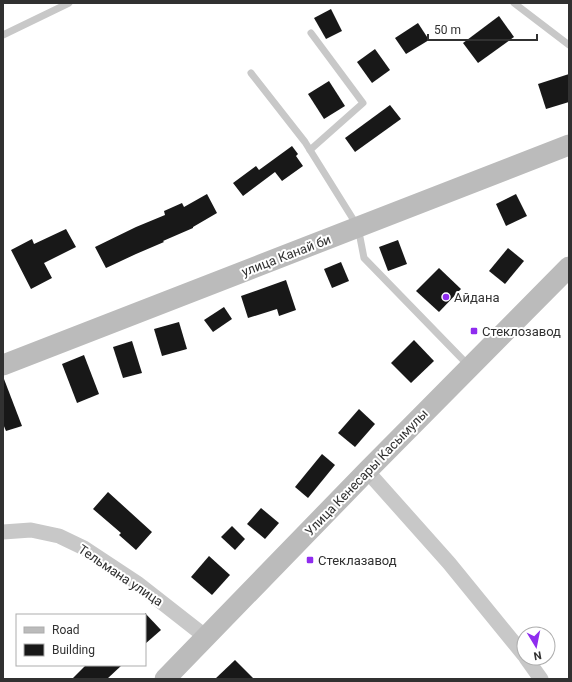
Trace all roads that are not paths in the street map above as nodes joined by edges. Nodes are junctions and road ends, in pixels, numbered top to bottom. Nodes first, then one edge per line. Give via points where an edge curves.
1 (70, 3) edge
2 (514, 3) edge
3 (311, 33) dead end
4 (3, 35) edge
5 (569, 44) edge
6 (251, 73) dead end
7 (569, 145) edge
8 (310, 150) junction
9 (358, 227) junction
10 (569, 267) edge
11 (3, 365) edge
12 (470, 367) junction
13 (367, 471) junction
14 (3, 532) edge
15 (206, 637) junction
16 (516, 645) edge
17 (532, 666) edge
18 (165, 679) edge
19 (541, 679) edge

1 - 4 lane
2 - 5 lane
3 - 8 lane via 364,103
6 - 8 lane
7 - 9 main road, улица Канай би
8 - 9 lane
9 - 11 main road, улица Канай би
9 - 12 lane via 364,258
10 - 12 main road, Улица Кенесары Касымулы
12 - 13 main road, Улица Кенесары Касымулы
13 - 15 main road, Улица Кенесары Касымулы
13 - 16 street via 449,563
14 - 15 street, Тельмана улица via 31,530 59,536 84,548 137,583
15 - 18 main road, Улица Кенесары Касымулы
17 - 19 street

